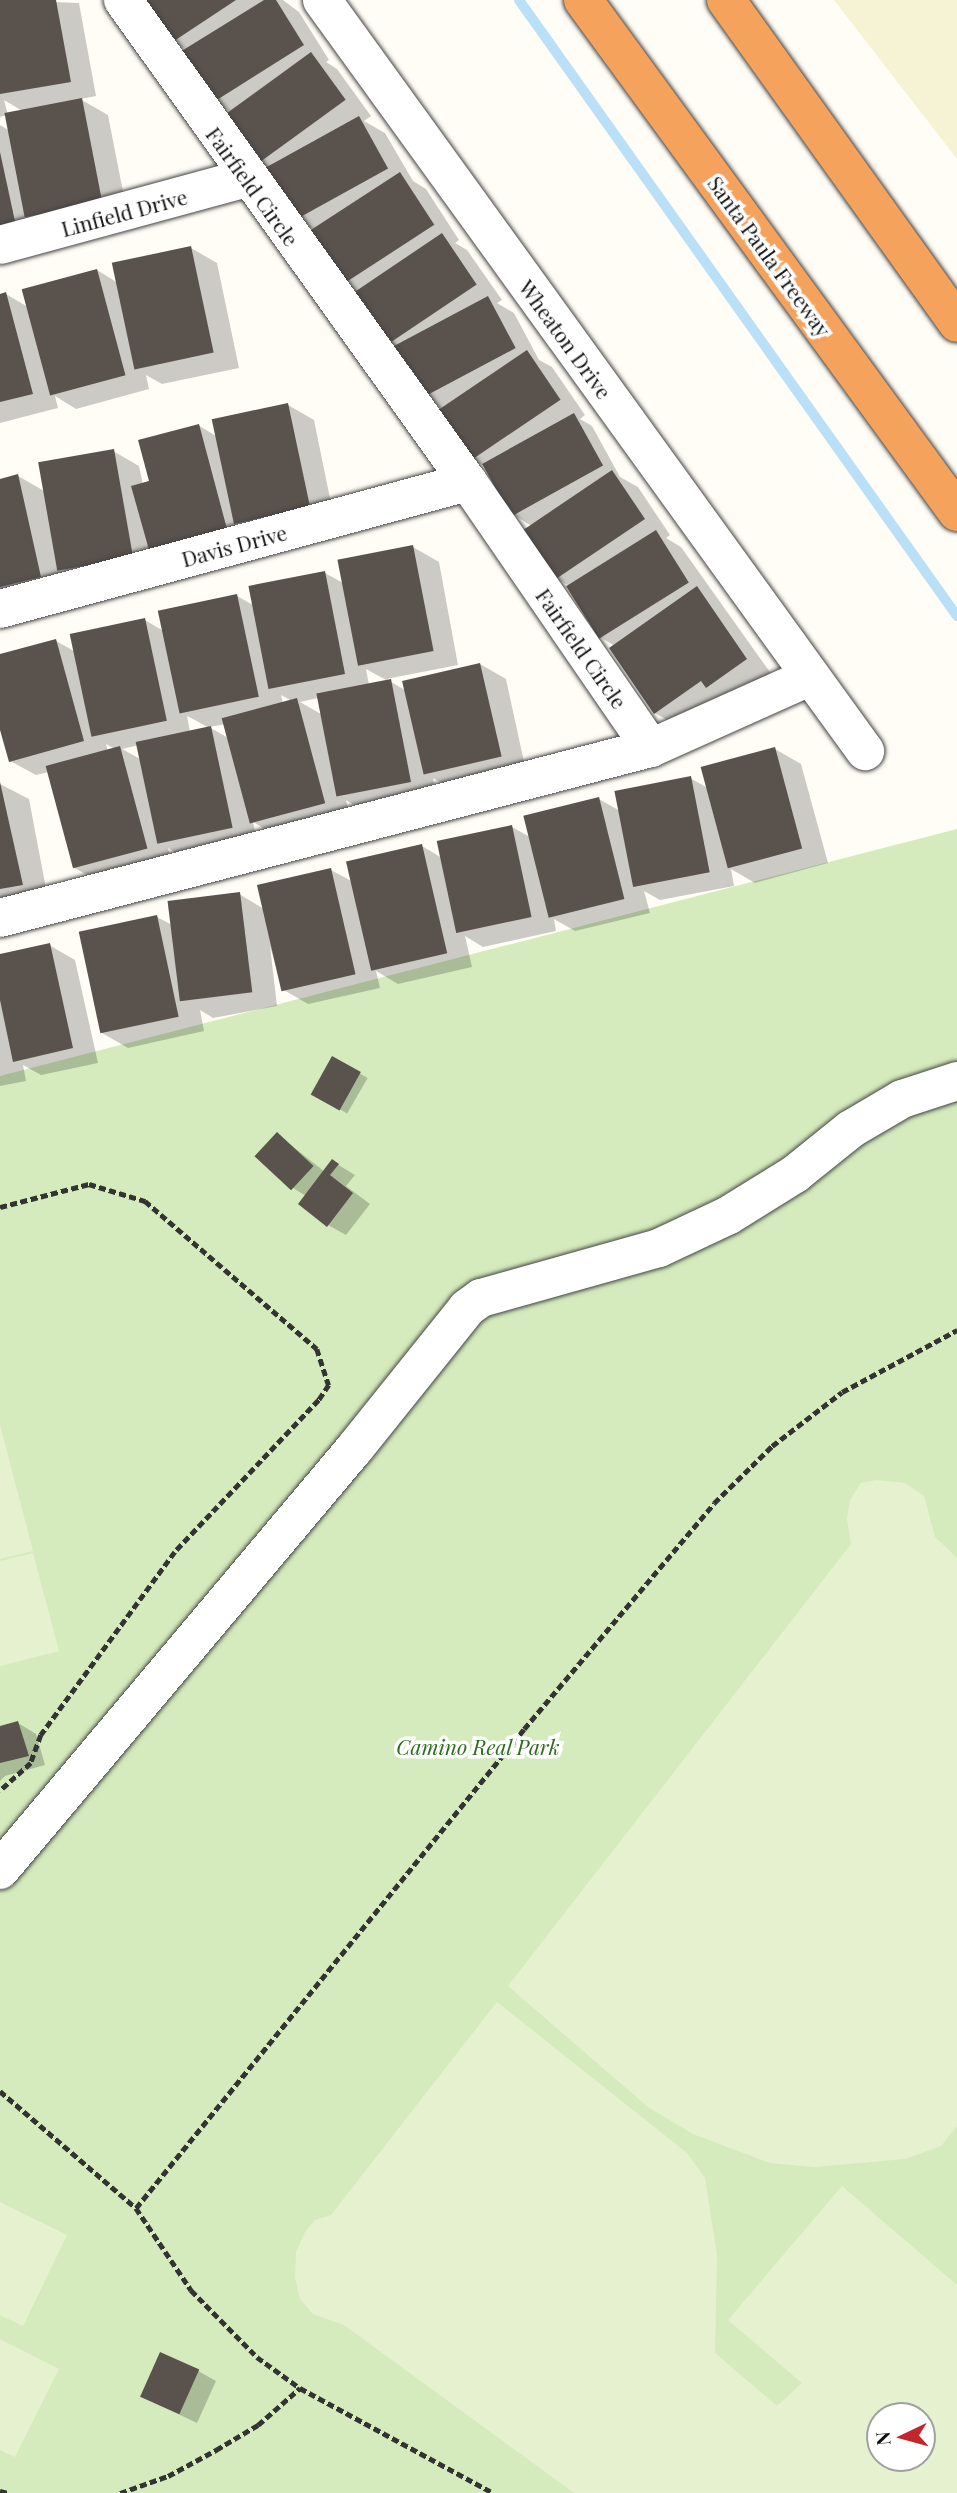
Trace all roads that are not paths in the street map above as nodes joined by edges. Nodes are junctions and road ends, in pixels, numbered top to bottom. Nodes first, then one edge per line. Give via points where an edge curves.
1 (123, 0) edge
2 (322, 0) edge
3 (583, 0) edge
4 (726, 0) edge
5 (247, 178) junction
6 (0, 245) edge
7 (957, 323) edge
8 (468, 482) junction
9 (957, 512) edge
10 (0, 609) edge
11 (809, 677) junction
12 (651, 748) junction
13 (865, 751) dead end
14 (0, 918) edge
15 (957, 1080) edge
16 (0, 1870) edge

1 - 5 lane, Fairfield Circle
2 - 11 lane, Wheaton Drive
3 - 9 highway, Santa Paula Freeway
4 - 7 highway
5 - 6 lane, Linfield Drive
5 - 8 lane, Fairfield Circle
8 - 10 lane, Davis Drive
8 - 12 lane, Fairfield Circle
11 - 12 lane
11 - 13 lane, Wheaton Drive
12 - 14 lane
15 - 16 lane via 891,1105 729,1215 659,1248 481,1298 467,1308

